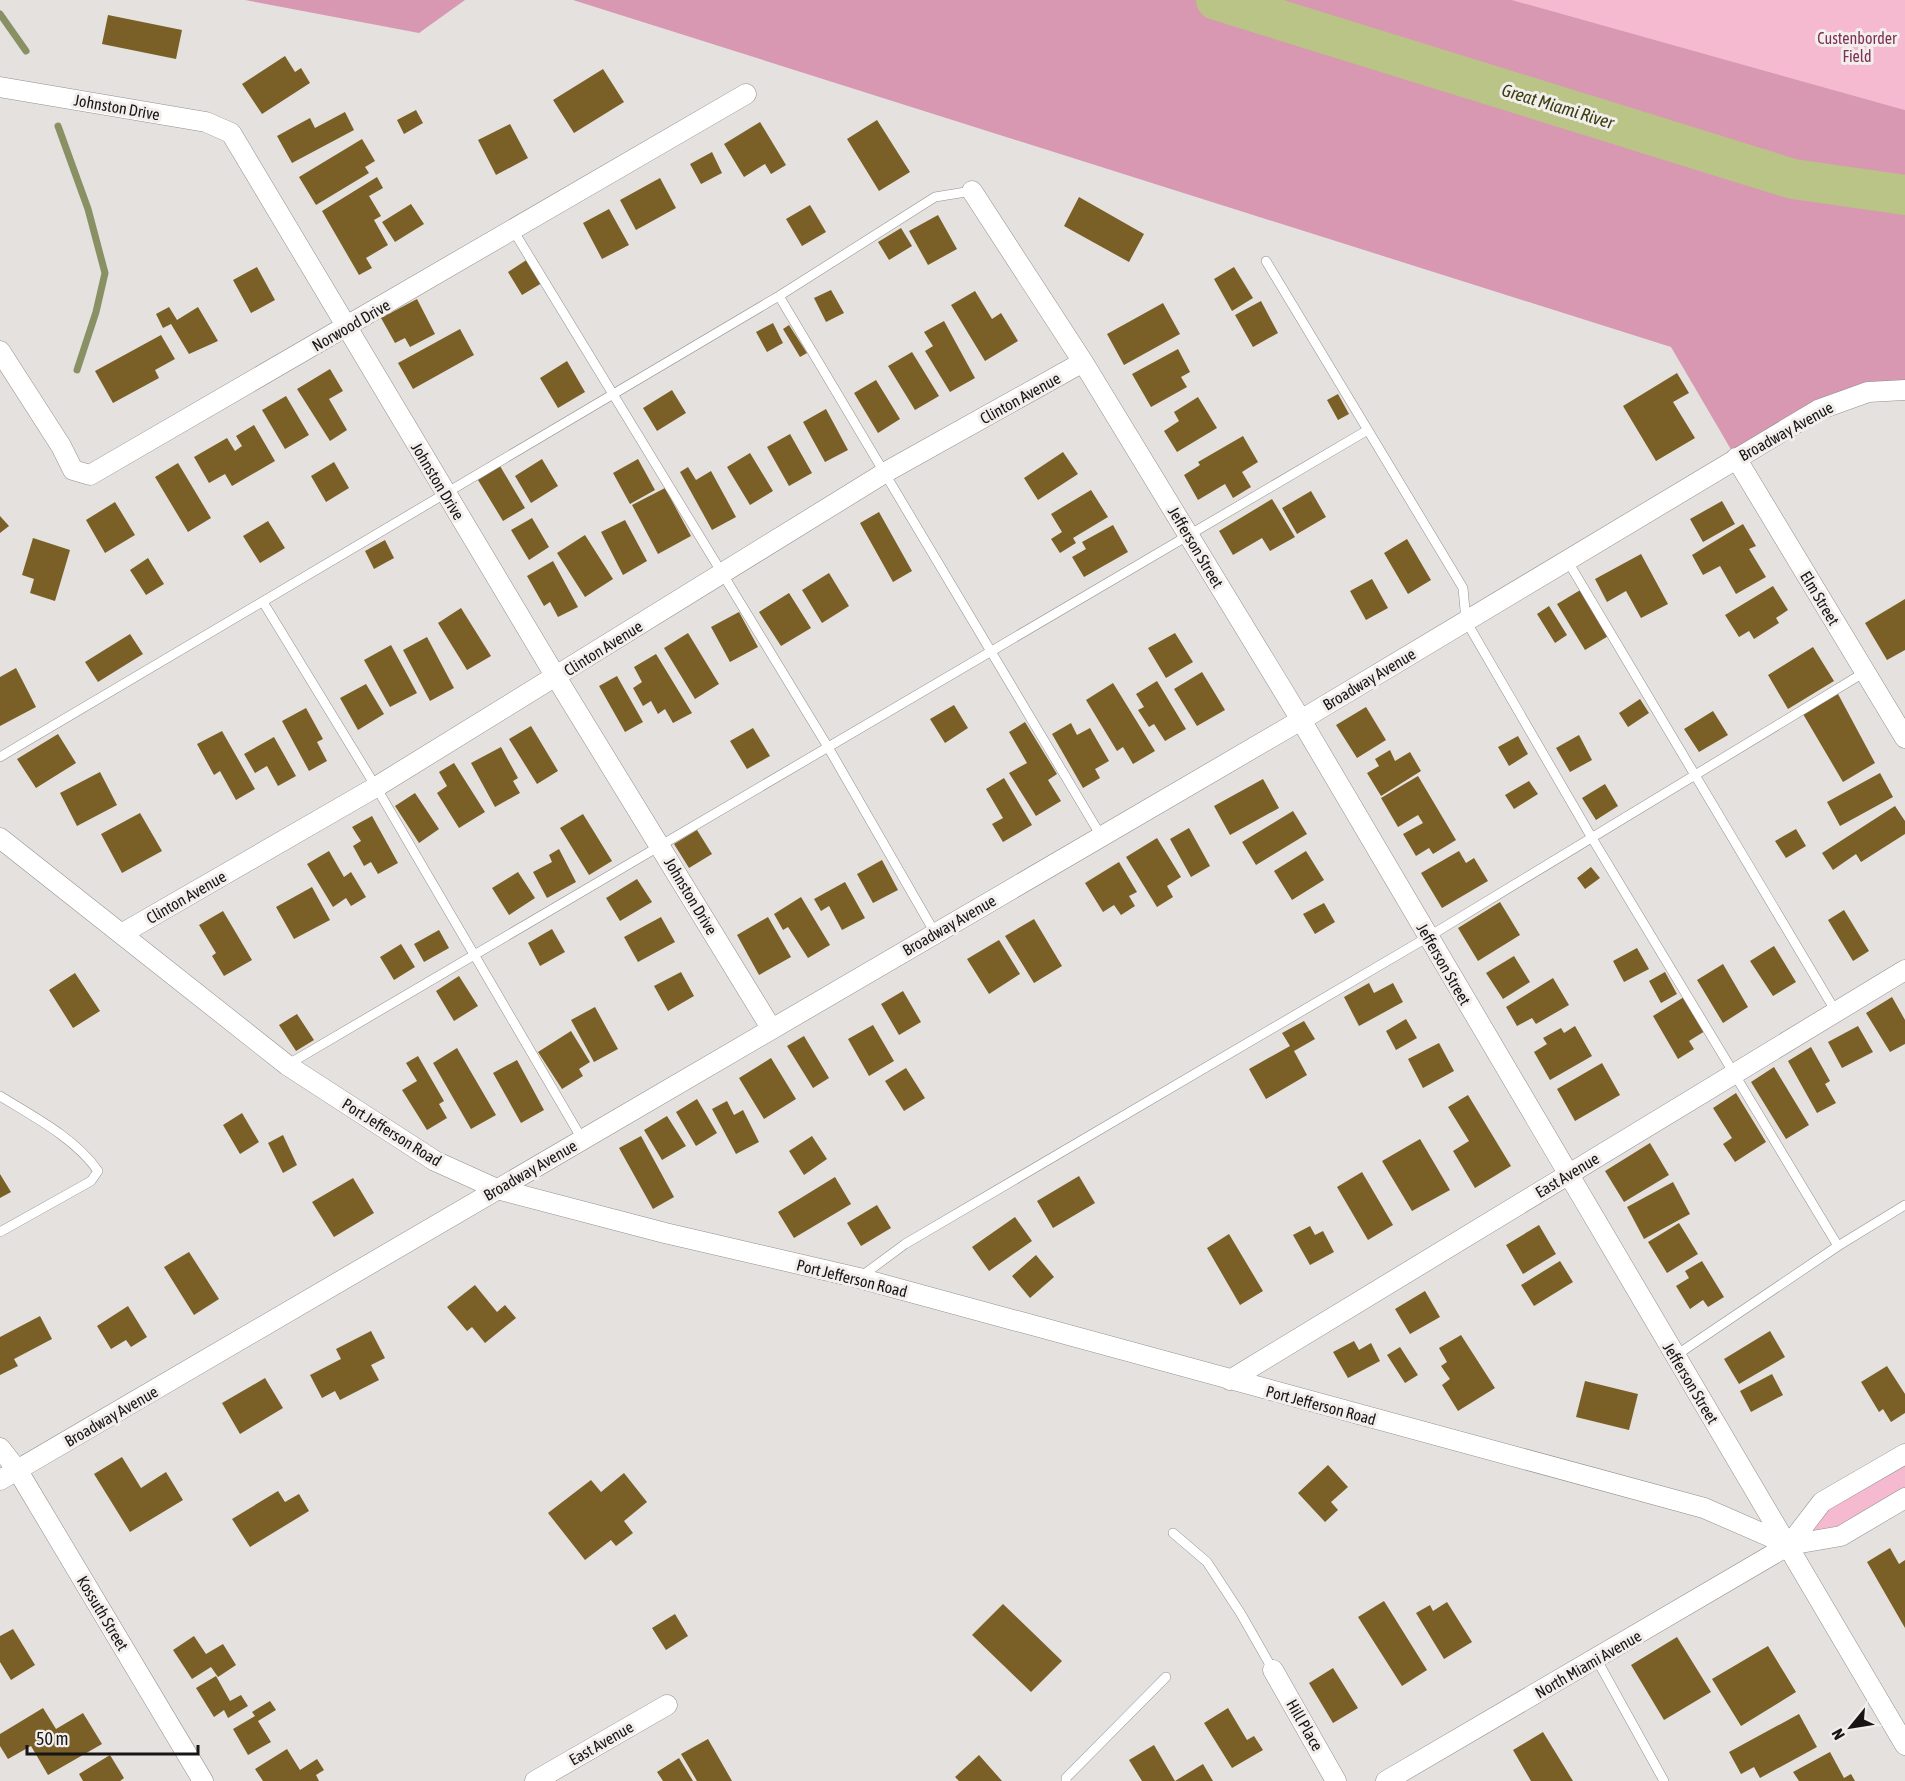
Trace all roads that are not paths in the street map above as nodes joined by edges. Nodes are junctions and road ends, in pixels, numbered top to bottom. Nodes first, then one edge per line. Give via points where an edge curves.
1 (0, 87) edge
2 (746, 94) dead end
3 (972, 190) joint
4 (513, 230) junction
5 (1266, 261) dead end
6 (779, 296) junction
7 (346, 327) junction
8 (0, 351) edge
9 (1083, 362) junction
10 (1905, 390) edge
11 (614, 393) junction
12 (1366, 431) junction
13 (1736, 458) junction
14 (886, 472) junction
15 (444, 492) junction
16 (1189, 536) junction
17 (1567, 560) junction
18 (722, 574) junction
19 (263, 602) junction
20 (1466, 621) junction
21 (992, 650) junction
22 (1864, 672) junction
23 (556, 677) junction
24 (1301, 720) junction
25 (1905, 738) edge
26 (828, 747) junction
27 (0, 757) edge
28 (1696, 775) junction
29 (376, 787) junction
30 (1101, 836) junction
31 (0, 838) edge
32 (1592, 838) junction
33 (660, 846) junction
34 (123, 933) junction
35 (935, 933) junction
36 (1428, 937) junction
37 (474, 955) junction
38 (1905, 970) edge
39 (1836, 1012) junction
40 (771, 1028) junction
41 (287, 1065) junction
42 (1734, 1073) junction
43 (0, 1096) edge
44 (582, 1139) junction
45 (1568, 1175) junction
46 (497, 1190) junction
47 (1905, 1205) edge
48 (0, 1232) edge
49 (1838, 1246) junction
50 (859, 1278) junction
51 (1675, 1356) junction
52 (1230, 1380) junction
53 (0, 1448) edge
54 (1905, 1454) edge
55 (18, 1471) junction
56 (0, 1480) edge
57 (1905, 1498) edge
58 (1173, 1533) dead end
59 (1790, 1545) junction
60 (1596, 1660) junction
61 (1273, 1670) joint
62 (1166, 1677) dead end
63 (667, 1705) dead end
64 (1905, 1743) edge
65 (203, 1781) edge
66 (535, 1781) edge
67 (1066, 1781) edge
68 (1336, 1781) edge
69 (1386, 1781) edge
70 (1664, 1781) edge

1 - 7 street, Johnston Drive via 206,122 231,133
2 - 4 street, Norwood Drive
3 - 6 lane via 935,197
3 - 9 street, Jefferson Street
4 - 7 street, Norwood Drive
4 - 11 lane
5 - 12 lane
6 - 11 lane
6 - 14 lane
7 - 8 street, Norwood Drive via 90,475 73,470
7 - 15 street, Johnston Drive
9 - 14 street, Clinton Avenue
9 - 16 street, Jefferson Street
10 - 13 street, Broadway Avenue via 1868,392 1818,410
11 - 15 lane
11 - 18 lane
12 - 16 lane
12 - 20 lane via 1463,588
13 - 17 street, Broadway Avenue
13 - 22 street, Elm Street
14 - 18 street, Clinton Avenue
14 - 21 lane
15 - 19 lane
15 - 23 street, Johnston Drive
16 - 21 lane
16 - 24 street, Jefferson Street
17 - 20 street, Broadway Avenue
17 - 28 lane
18 - 23 street, Clinton Avenue
18 - 26 lane
19 - 27 lane
19 - 29 lane
20 - 24 street, Broadway Avenue
20 - 32 lane
21 - 26 lane
21 - 30 lane
22 - 25 street, Elm Street
22 - 28 lane
23 - 29 street, Clinton Avenue
23 - 33 street, Johnston Drive
24 - 30 street, Broadway Avenue
24 - 36 street, Jefferson Street
26 - 33 lane
26 - 35 lane
28 - 32 lane
28 - 39 lane
29 - 34 street, Clinton Avenue
29 - 37 lane
30 - 35 street, Broadway Avenue
31 - 34 street, Port Jefferson Road
32 - 36 lane
32 - 42 lane
33 - 37 lane
33 - 40 street, Johnston Drive
34 - 41 street, Port Jefferson Road
35 - 40 street, Broadway Avenue
36 - 45 street, Jefferson Street
36 - 50 lane via 905,1244
37 - 41 lane
37 - 44 lane
38 - 39 street, East Avenue
39 - 42 street, East Avenue
40 - 44 street, Broadway Avenue
41 - 46 street, Port Jefferson Road via 435,1161
42 - 45 street, East Avenue
42 - 49 lane
43 - 48 lane via 55,1131 90,1158 98,1171 91,1181
44 - 46 street, Broadway Avenue
45 - 51 street, Jefferson Street
45 - 52 street, East Avenue
46 - 50 street, Port Jefferson Road
46 - 55 street, Broadway Avenue
47 - 49 lane
49 - 51 lane
50 - 52 street, Port Jefferson Road
51 - 59 street, Jefferson Street
52 - 59 street, Port Jefferson Road via 1704,1508
53 - 55 street, Kossuth Street
54 - 59 street, North Miami Avenue via 1822,1502
55 - 56 street, Broadway Avenue
55 - 65 street, Kossuth Street
57 - 59 street, North Miami Avenue via 1842,1536
58 - 61 lane via 1207,1562
59 - 60 street, North Miami Avenue
59 - 64 street, Jefferson Street
60 - 69 street, North Miami Avenue
60 - 70 lane
61 - 68 street, Hill Place
62 - 67 lane
63 - 66 street, East Avenue

